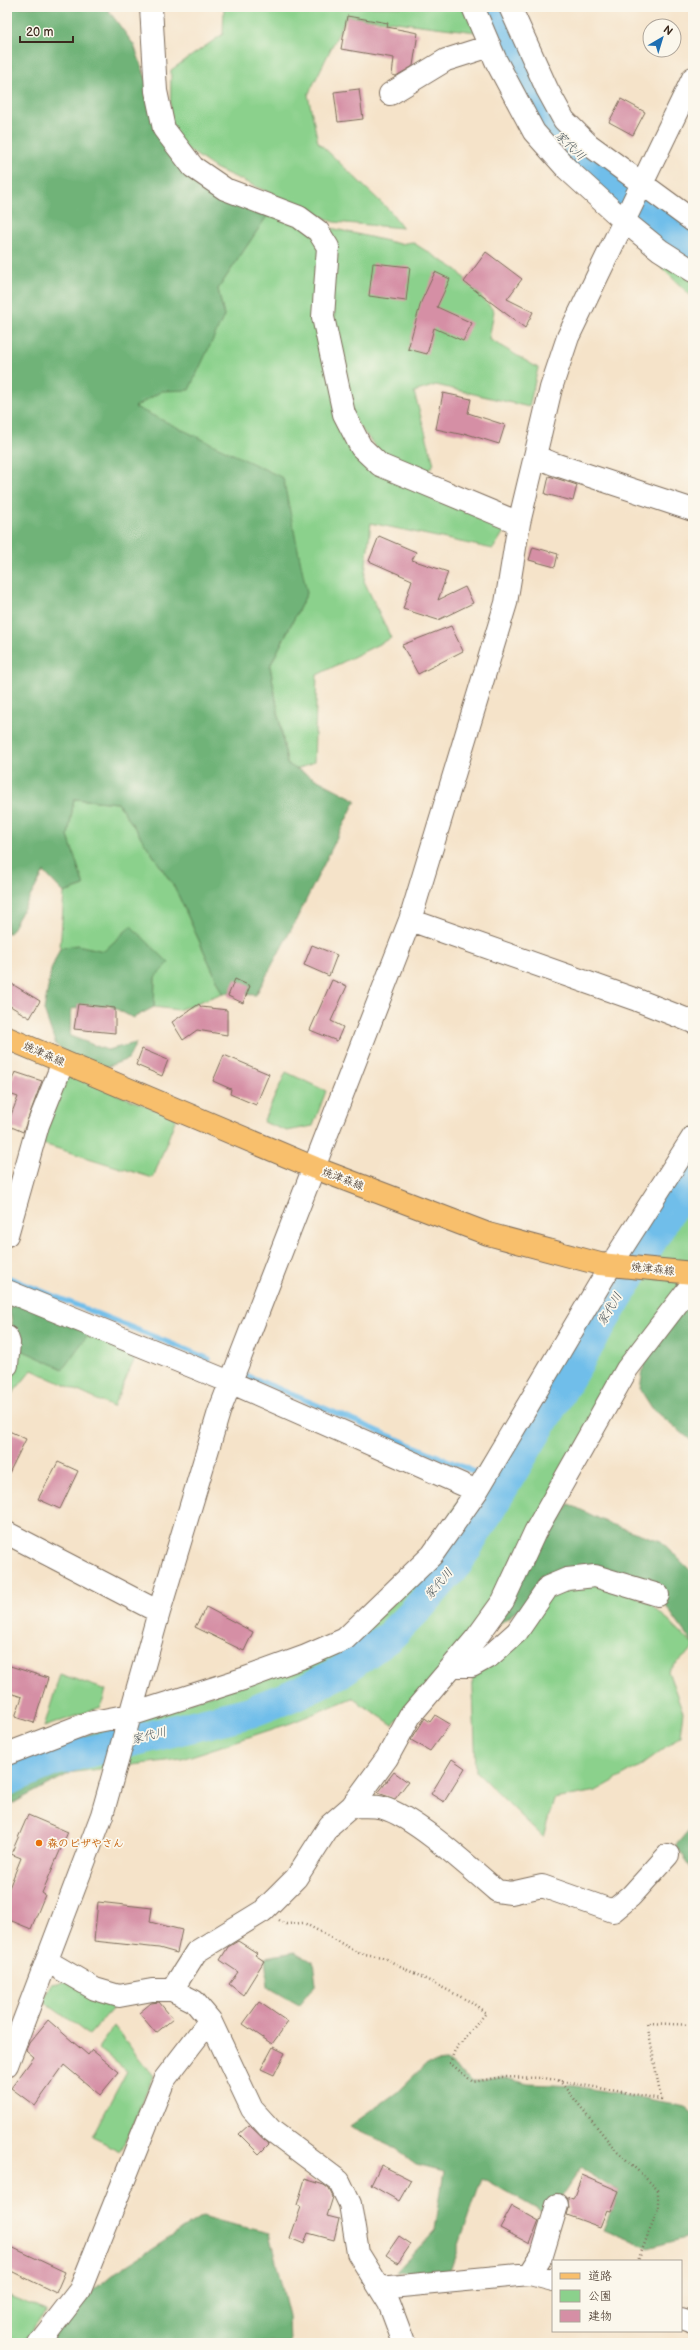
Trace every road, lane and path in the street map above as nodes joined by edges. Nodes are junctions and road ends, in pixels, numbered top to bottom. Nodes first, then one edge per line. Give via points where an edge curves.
1 (151, 7) edge
2 (473, 7) edge
3 (510, 7) edge
4 (490, 46) junction
5 (693, 78) edge
6 (390, 94) dead end
7 (642, 183) junction
8 (626, 215) junction
9 (693, 221) edge
10 (693, 271) edge
11 (535, 456) junction
12 (693, 510) edge
13 (519, 523) junction
14 (410, 920) junction
15 (693, 1022) edge
16 (7, 1038) edge
17 (63, 1062) junction
18 (693, 1137) edge
19 (315, 1168) junction
20 (7, 1235) edge
21 (606, 1264) junction
22 (693, 1273) edge
23 (693, 1283) edge
24 (7, 1291) edge
25 (7, 1337) edge
26 (7, 1365) edge
27 (230, 1382) junction
28 (483, 1481) junction
29 (7, 1532) edge
30 (658, 1595) dead end
31 (159, 1612) junction
32 (454, 1666) junction
33 (128, 1723) junction
34 (7, 1754) edge
35 (352, 1806) junction
36 (668, 1855) dead end
37 (263, 1911) junction
38 (47, 1961) junction
39 (172, 1990) junction
40 (210, 2020) junction
41 (693, 2025) edge
42 (7, 2065) edge
43 (559, 2080) junction
44 (557, 2205) dead end
45 (638, 2260) edge
46 (530, 2274) junction
47 (552, 2280) edge
48 (380, 2288) junction
49 (682, 2319) edge
50 (693, 2323) edge
51 (39, 2343) edge
52 (404, 2343) edge

1 - 13 street via 156,91 164,129 194,167 225,189 299,217 318,231 328,247 323,317 344,414 361,447 380,465
2 - 4 street
3 - 7 street via 564,120 588,144
4 - 6 street via 446,60
4 - 8 street via 520,110 534,132 567,169
5 - 7 street
7 - 8 street
7 - 9 street
8 - 10 street via 660,250
8 - 11 street via 568,337 551,388
11 - 12 street
11 - 13 street
13 - 14 street via 506,603
14 - 15 street
14 - 19 street
16 - 17 main road, 焼津森線
17 - 19 main road, 焼津森線
17 - 20 street via 38,1125
18 - 21 street
19 - 21 main road, 焼津森線 via 488,1234
19 - 27 street
21 - 22 main road, 焼津森線
21 - 28 street
23 - 32 street via 627,1369 534,1532 503,1601
24 - 27 street
25 - 26 street
27 - 28 street
27 - 31 street
28 - 33 street via 432,1555 345,1640
29 - 31 street
30 - 32 street via 595,1576 567,1579 548,1586 517,1632 490,1656 472,1666
31 - 33 street
32 - 35 street via 410,1716 387,1758
33 - 34 street via 88,1723
33 - 38 street via 102,1815
35 - 36 street via 382,1808 398,1815 424,1832 497,1891 510,1893 542,1886 613,1911 631,1896
35 - 37 street via 330,1825 296,1878
37 - 39 street via 196,1952
37 - 43 path via 286,1924 304,1923 359,1953 382,1957 415,1972 471,2002 486,2013 455,2050 450,2063 473,2082 502,2077
38 - 39 street via 95,1989 119,1996 152,1990
38 - 42 street
39 - 40 street via 194,2002
40 - 48 street via 252,2109 271,2130 339,2181 350,2204 358,2253
40 - 51 street via 164,2080 80,2290
41 - 43 path via 647,2023 661,2099
43 - 45 path via 614,2148 658,2190 658,2208
44 - 46 street via 542,2255
46 - 47 street
46 - 48 street
48 - 52 street
49 - 50 street

